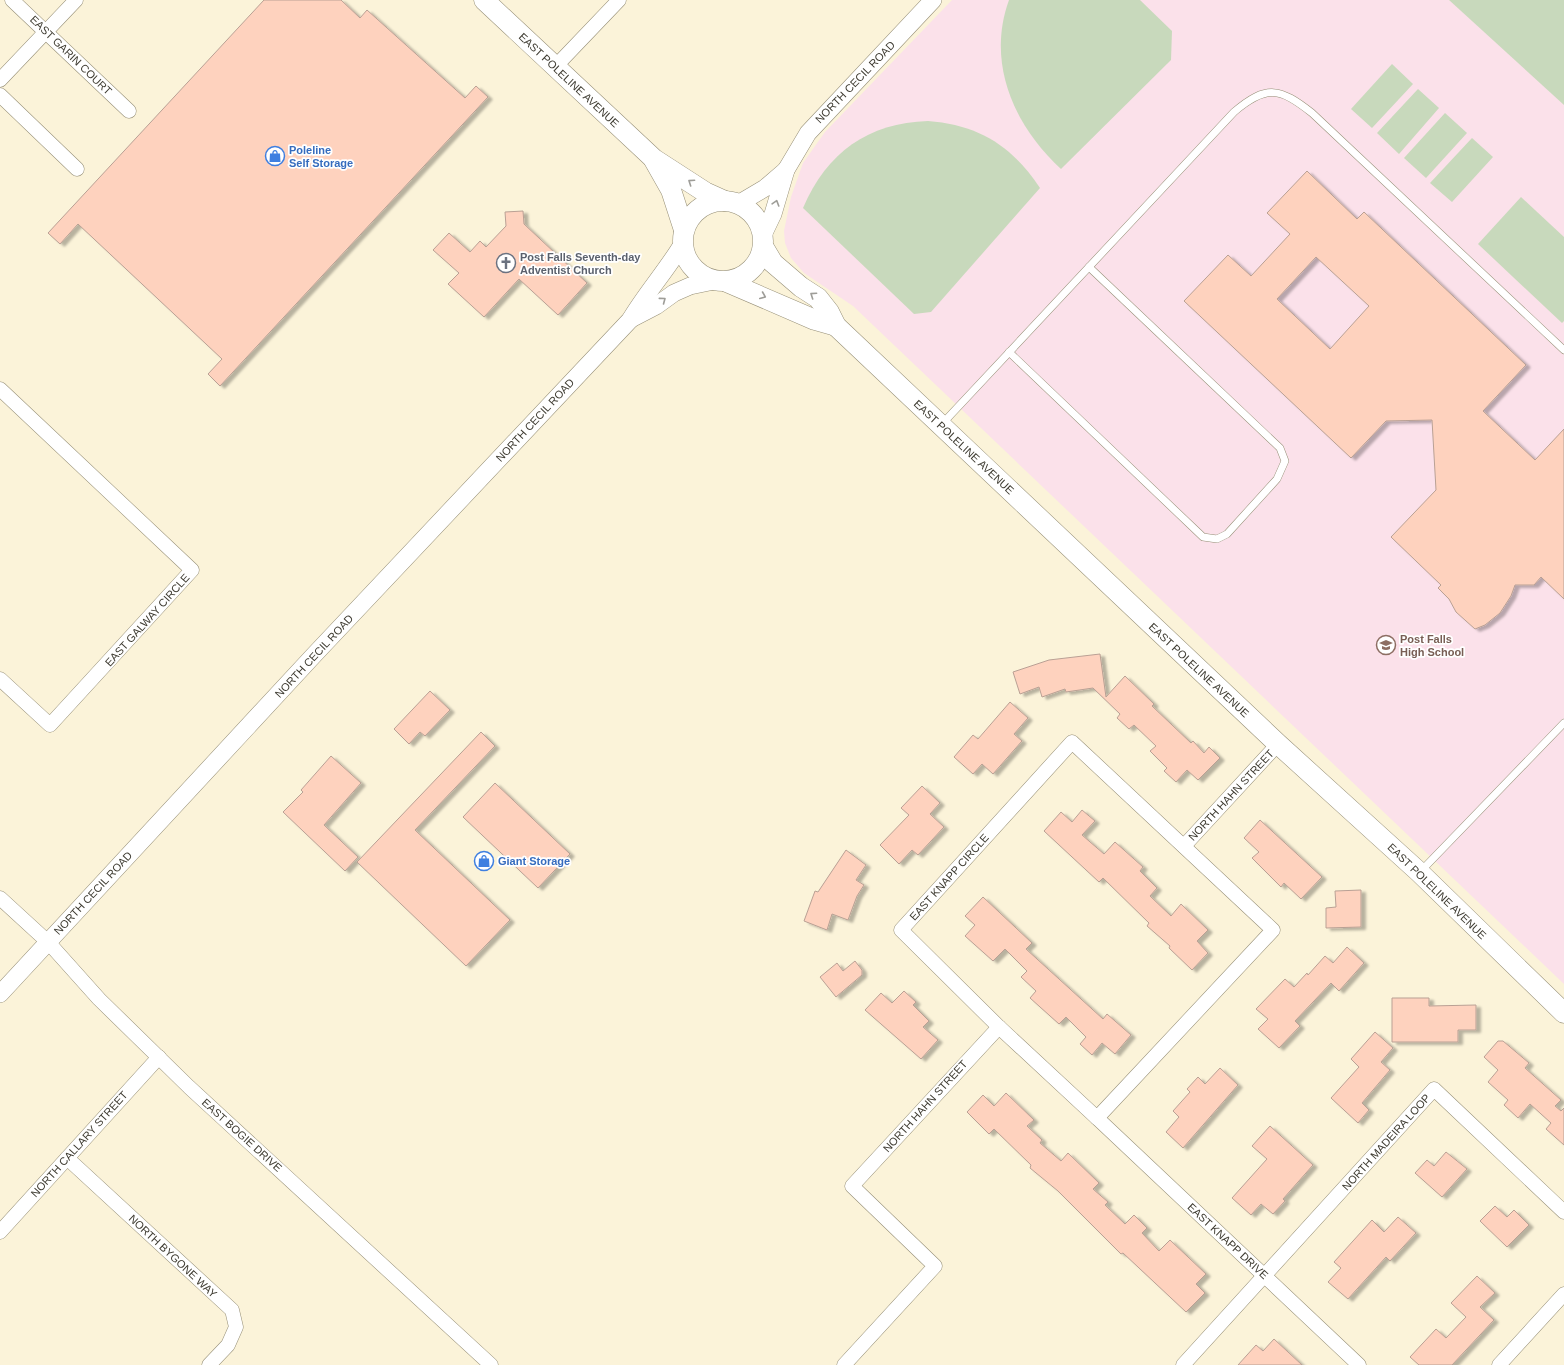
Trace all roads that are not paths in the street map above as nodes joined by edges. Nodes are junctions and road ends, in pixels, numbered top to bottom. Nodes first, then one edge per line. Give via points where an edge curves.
1 (12, 0) edge
2 (76, 0) edge
3 (484, 0) edge
4 (619, 0) edge
5 (933, 0) edge
6 (46, 32) junction
7 (555, 67) junction
8 (0, 80) edge
9 (0, 95) edge
10 (129, 111) dead end
11 (654, 159) junction
12 (77, 169) dead end
13 (786, 170) junction
14 (732, 202) junction
15 (683, 236) junction
16 (764, 241) junction
17 (1089, 267) junction
18 (720, 281) junction
19 (630, 320) junction
20 (836, 326) junction
21 (1564, 350) edge
22 (1009, 352) junction
23 (0, 389) edge
24 (941, 425) junction
25 (0, 679) edge
26 (1564, 723) edge
27 (1278, 744) junction
28 (1184, 846) junction
29 (1419, 872) junction
30 (0, 898) edge
31 (48, 942) junction
32 (0, 994) edge
33 (1562, 1008) edge
34 (999, 1028) junction
35 (159, 1057) junction
36 (1097, 1118) junction
37 (67, 1158) junction
38 (1564, 1212) edge
39 (0, 1232) edge
40 (1265, 1275) junction
41 (1564, 1294) edge
42 (209, 1365) edge
43 (490, 1365) edge
44 (844, 1365) edge
45 (1183, 1365) edge
46 (1359, 1365) edge
47 (1499, 1365) edge

1 - 6 street, EAST GARIN COURT
2 - 6 street
3 - 7 main road, EAST POLELINE AVENUE
4 - 7 street
5 - 13 street, NORTH CECIL ROAD via 812,128
6 - 8 street
6 - 10 street, EAST GARIN COURT
7 - 11 main road, EAST POLELINE AVENUE
9 - 12 street
14 -> 11 main road, EAST POLELINE AVENUE via 705,192
11 - 15 main road, EAST POLELINE AVENUE via 671,190
13 - 14 street, NORTH CECIL ROAD via 765,188
16 -> 13 street, NORTH CECIL ROAD
14 - 15 main road via 711,203 699,209 690,218
14 - 16 main road via 750,211 759,222
15 - 18 main road via 686,256 692,267 702,276
15 - 19 street, NORTH CECIL ROAD via 661,278
16 - 18 main road via 759,261 750,272 739,279
20 -> 16 main road, EAST POLELINE AVENUE via 818,298 773,263
17 - 21 lane via 1234,112 1249,99 1263,93 1280,93 1312,113
17 - 22 lane
17 - 22 lane via 1280,448 1285,462 1277,479 1227,534 1217,539 1203,536
19 -> 18 street, NORTH CECIL ROAD via 690,286
18 -> 20 main road, EAST POLELINE AVENUE via 815,320
19 - 31 street, NORTH CECIL ROAD
20 - 24 main road, EAST POLELINE AVENUE
22 - 24 lane
23 - 25 street, EAST GALWAY CIRCLE via 192,570 50,726
24 - 27 main road, EAST POLELINE AVENUE
26 - 29 lane
27 - 28 street, NORTH HAHN STREET
27 - 29 main road, EAST POLELINE AVENUE
28 - 34 street, EAST KNAPP CIRCLE via 1072,742 901,930
28 - 36 street, EAST KNAPP CIRCLE via 1273,930
29 - 33 main road, EAST POLELINE AVENUE
30 - 31 street, EAST BOGIE DRIVE
31 - 32 street, NORTH CECIL ROAD
31 - 35 street, EAST BOGIE DRIVE via 99,999
34 - 36 street, EAST KNAPP CIRCLE
34 - 44 street, NORTH HAHN STREET via 852,1186 935,1266
35 - 37 street, NORTH CALLARY STREET
35 - 43 street, EAST BOGIE DRIVE
36 - 40 street, EAST KNAPP DRIVE
37 - 39 street, NORTH CALLARY STREET
37 - 42 street, NORTH BYGONE WAY via 232,1310 236,1327 228,1345
38 - 40 street, NORTH MADEIRA LOOP via 1434,1089
40 - 45 street
40 - 46 street, EAST KNAPP DRIVE
41 - 47 street

